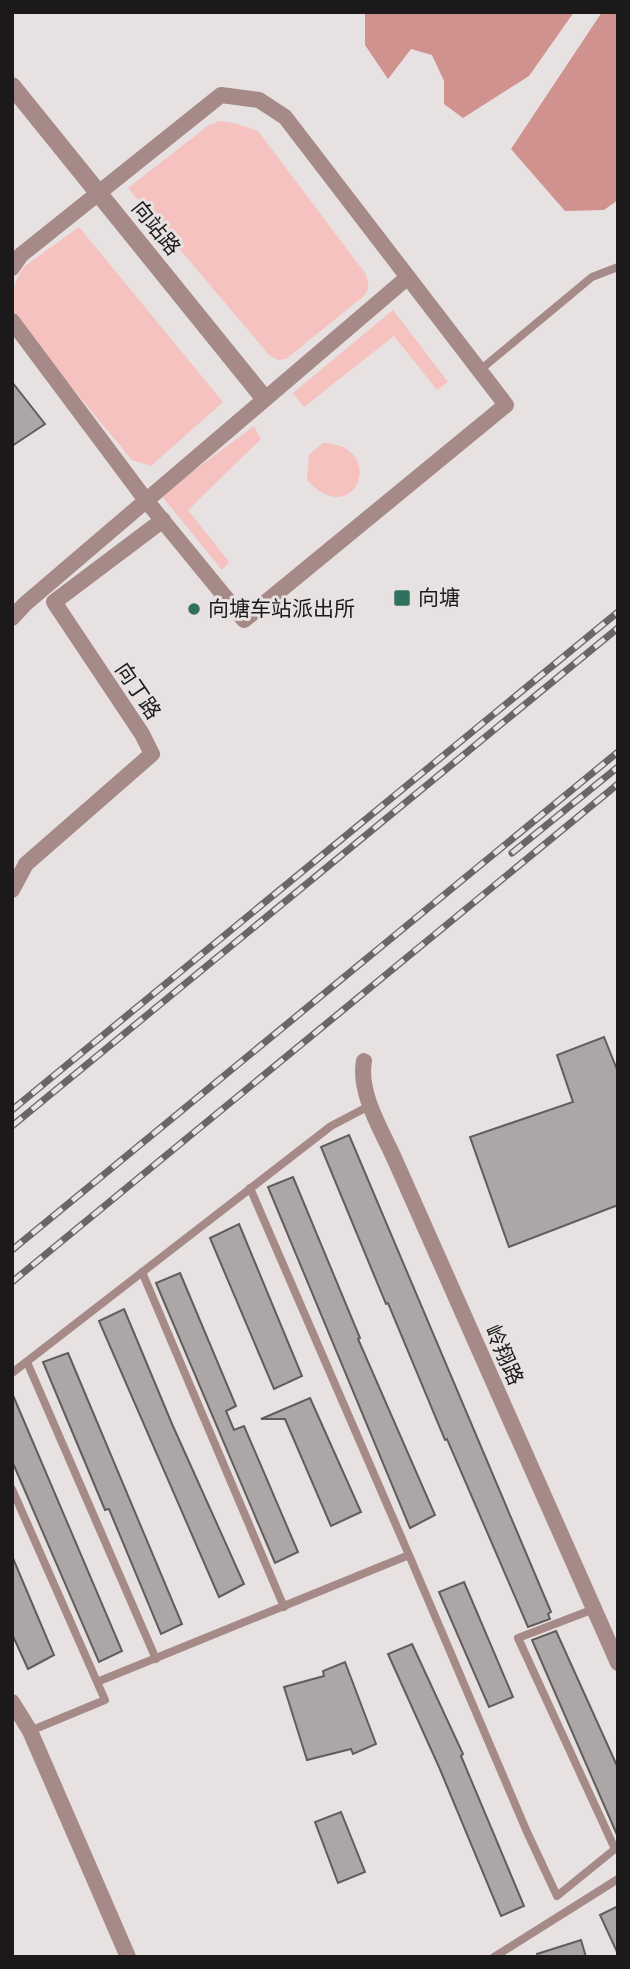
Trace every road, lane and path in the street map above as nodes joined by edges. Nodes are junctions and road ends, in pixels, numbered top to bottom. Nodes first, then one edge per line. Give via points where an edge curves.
1 (12, 86) edge
2 (99, 193) junction
3 (618, 267) edge
4 (12, 268) edge
5 (408, 277) junction
6 (12, 321) edge
7 (480, 370) junction
8 (264, 398) junction
9 (145, 499) junction
10 (163, 520) junction
11 (12, 618) edge
12 (12, 890) edge
13 (364, 1061) dead end
14 (372, 1105) junction
15 (250, 1188) junction
16 (142, 1272) junction
17 (27, 1362) junction
18 (12, 1373) edge
19 (12, 1489) edge
20 (409, 1555) junction
21 (284, 1607) junction
22 (594, 1609) junction
23 (156, 1659) junction
24 (618, 1663) edge
25 (97, 1682) junction
26 (12, 1702) edge
27 (30, 1731) junction
28 (618, 1879) edge
29 (128, 1957) edge
30 (494, 1957) edge

1 - 2 street, 向站路
2 - 4 street via 21,255
2 - 5 street via 221,95 259,100 285,117
2 - 8 street, 向站路
3 - 7 lane via 592,277
5 - 7 street
5 - 8 street
6 - 9 street
7 - 10 street via 506,405 244,620
8 - 9 street
9 - 10 street
9 - 11 street
10 - 12 street, 向丁路 via 54,603 152,754 26,864
13 - 14 street, 岭翔路 via 362,1074
14 - 15 lane via 331,1125
14 - 22 street, 岭翔路
15 - 16 lane
15 - 20 lane
16 - 17 lane
16 - 21 lane
17 - 18 lane
17 - 23 lane
19 - 25 lane
20 - 21 lane
20 - 22 lane via 557,1896 615,1849 519,1638
21 - 23 lane
22 - 24 street, 岭翔路
23 - 25 lane
25 - 27 lane via 106,1700
26 - 27 street
27 - 29 street
28 - 30 lane

